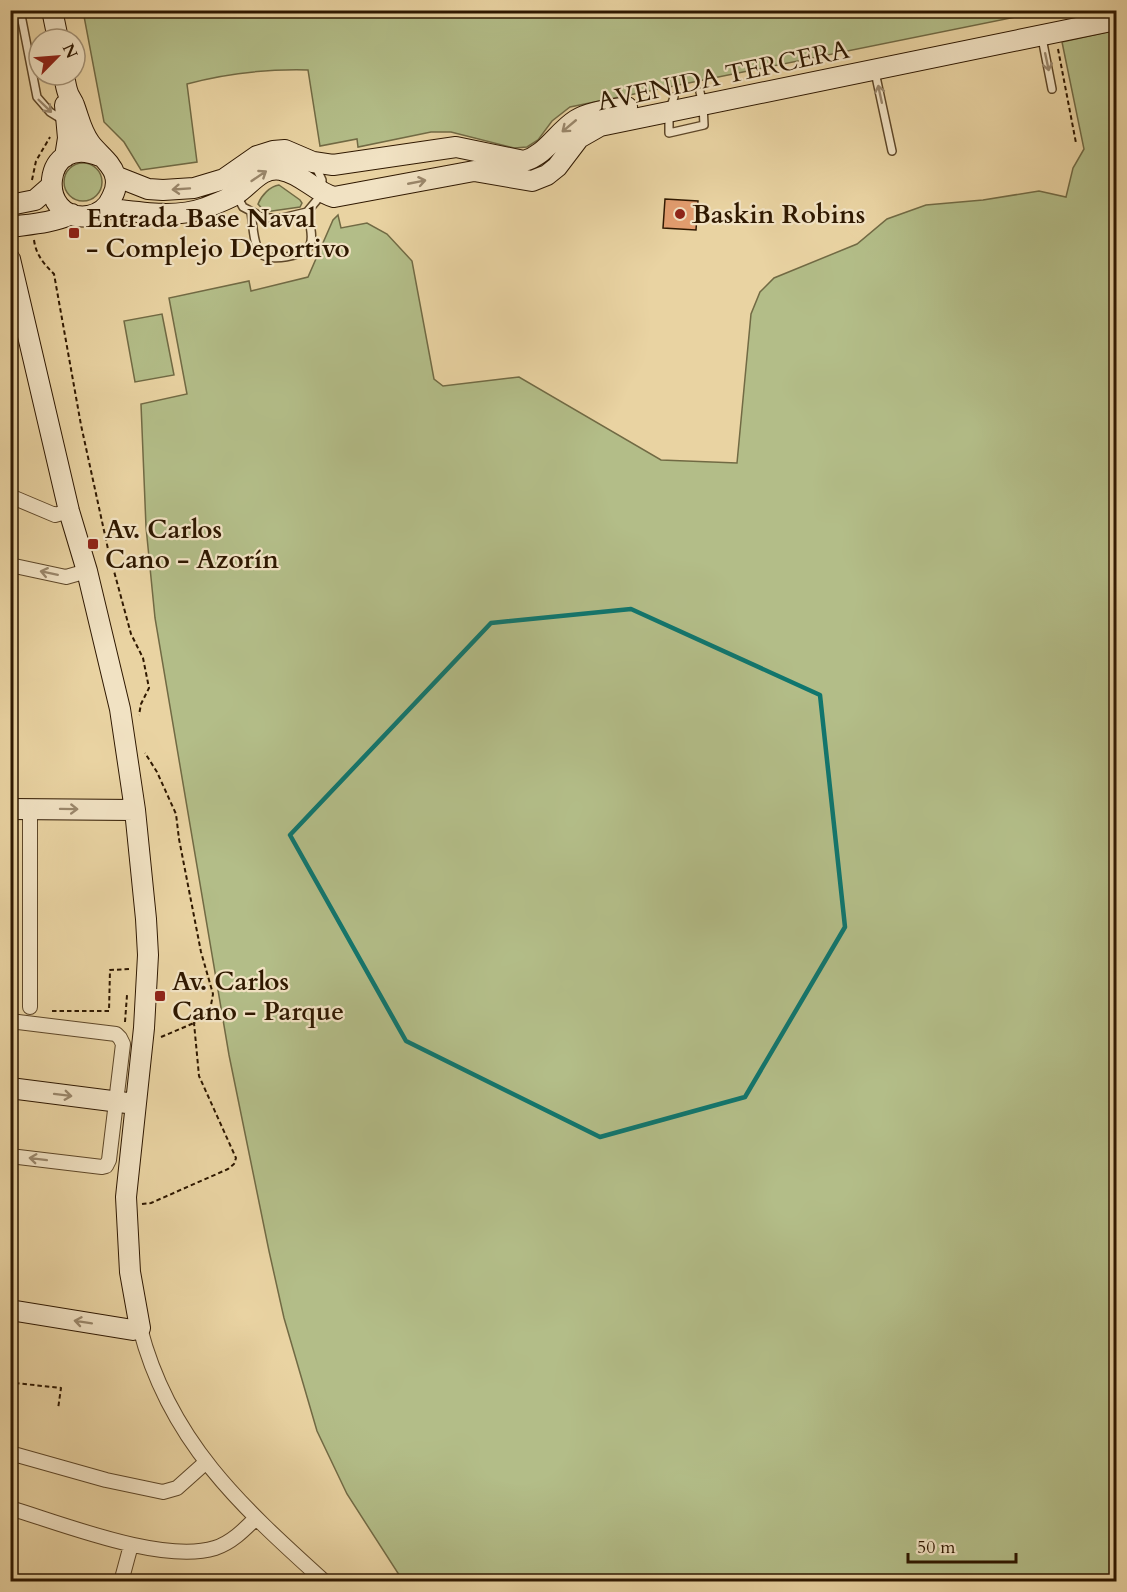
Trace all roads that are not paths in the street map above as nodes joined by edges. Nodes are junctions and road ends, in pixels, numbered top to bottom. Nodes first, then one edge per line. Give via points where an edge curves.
1 (21, 10) edge
2 (52, 10) edge
3 (1097, 10) edge
4 (1116, 20) edge
5 (56, 27) edge
6 (1048, 34) junction
7 (875, 70) junction
8 (66, 87) edge
9 (67, 87) edge
10 (1052, 88) dead end
11 (702, 98) junction
12 (671, 105) junction
13 (59, 117) junction
14 (892, 151) dead end
15 (100, 156) junction
16 (65, 157) junction
17 (313, 162) junction
18 (115, 176) junction
19 (234, 184) junction
20 (51, 186) junction
21 (322, 194) junction
22 (10, 205) edge
23 (105, 208) junction
24 (251, 212) junction
25 (307, 212) junction
26 (72, 214) junction
27 (22, 230) edge
28 (10, 248) edge
29 (10, 259) edge
30 (10, 496) edge
31 (69, 511) junction
32 (10, 565) edge
33 (87, 571) junction
34 (20, 809) edge
35 (135, 810) junction
36 (30, 1007) road end
37 (10, 1021) edge
38 (10, 1088) edge
39 (125, 1103) junction
40 (10, 1156) edge
41 (10, 1310) edge
42 (140, 1328) junction
43 (10, 1453) edge
44 (205, 1463) junction
45 (10, 1508) edge
46 (255, 1519) junction
47 (131, 1545) junction
48 (121, 1581) edge
49 (325, 1581) edge

1 -> 13 lane via 37,98
2 - 5 street
3 - 11 street, AVENIDA TERCERA
4 - 6 street, AVENIDA TERCERA
6 - 7 street, AVENIDA TERCERA
6 -> 10 lane
7 - 11 street, AVENIDA TERCERA
14 -> 7 lane
8 - 13 street
9 - 15 street via 80,126
11 - 12 street, AVENIDA TERCERA
11 - 12 lane via 704,125 669,133
12 -> 17 street, AVENIDA TERCERA via 585,115 533,159 524,161 456,147 333,165
21 -> 12 street, AVENIDA TERCERA via 334,197 474,171 532,181 557,167 588,132
13 - 16 street via 68,138
15 - 16 street via 82,151
15 - 18 street
16 - 20 street via 52,172
17 - 19 street via 285,150 273,151 257,156
17 - 21 lane via 322,180
19 -> 18 street via 224,179 180,190 148,189
18 - 23 street via 114,193
19 -> 21 street via 270,170 282,170
19 - 23 street via 205,208 188,212
19 - 24 lane via 243,207
20 - 22 street via 35,200
20 - 26 street via 58,203
21 - 25 lane
23 - 26 street via 90,216
24 - 25 lane via 264,218
24 - 25 lane via 259,252 274,259 310,246
26 - 27 street
27 - 28 street
29 - 31 street
30 - 31 street via 55,515
31 - 33 street
33 -> 32 street via 66,577
33 - 35 street via 120,709
34 -> 35 street
34 - 36 street
35 - 39 street via 147,955 144,1028
37 - 39 street via 116,1034 123,1044
38 -> 39 street
39 -> 40 street via 106,1166
39 - 42 street via 130,1272
42 -> 41 street
42 - 44 street via 156,1377
43 - 44 street via 163,1492 177,1488
44 - 46 street
45 - 47 street
46 - 47 street via 234,1538 208,1550 191,1553
46 - 49 street
47 - 48 street

